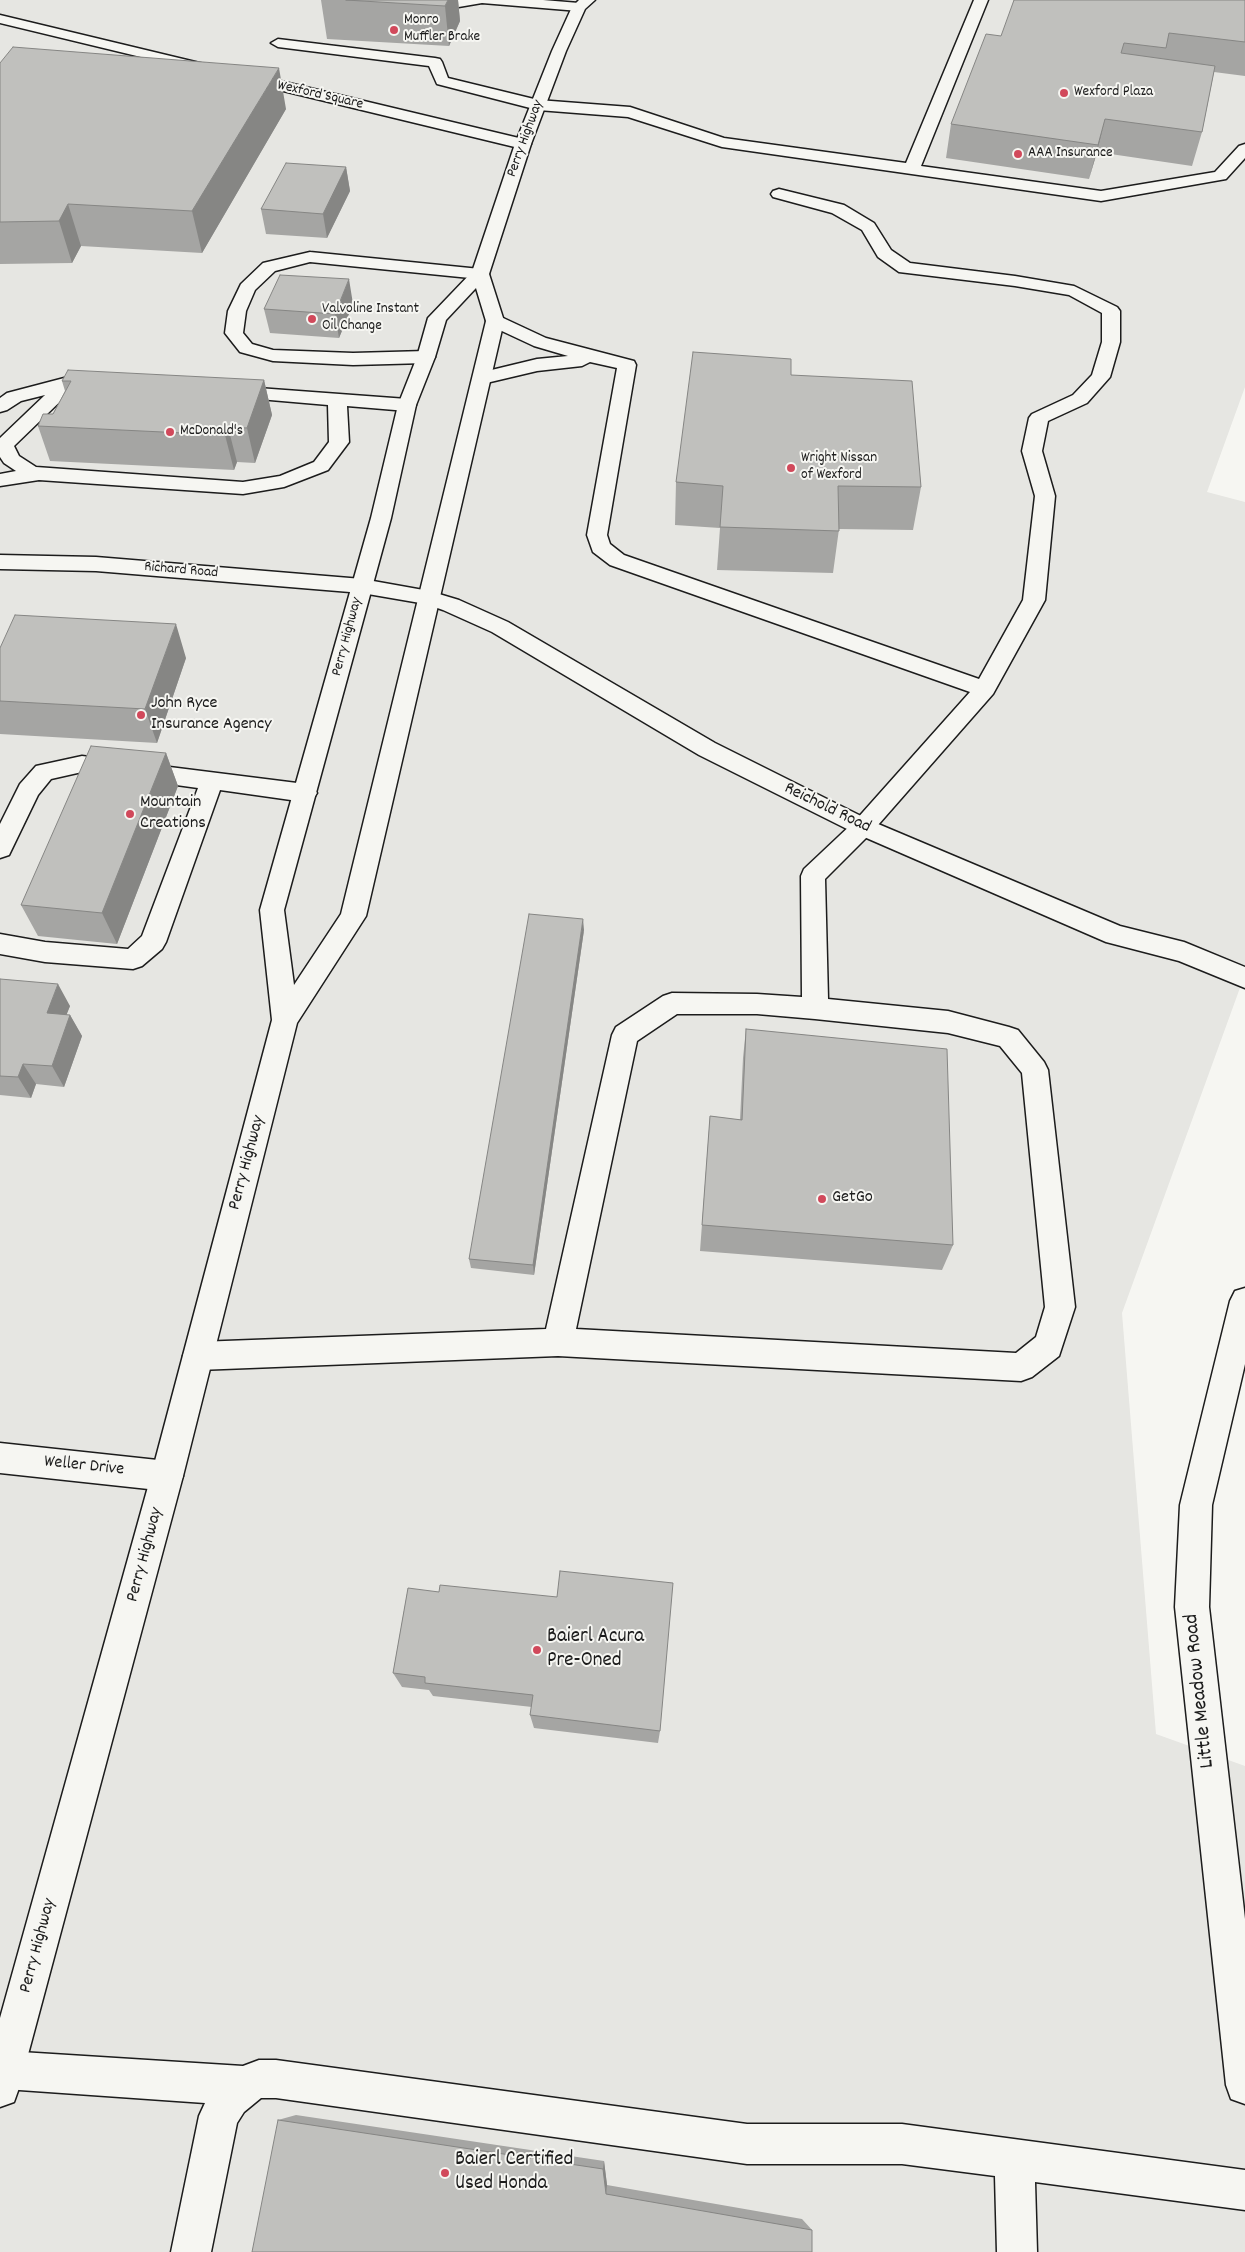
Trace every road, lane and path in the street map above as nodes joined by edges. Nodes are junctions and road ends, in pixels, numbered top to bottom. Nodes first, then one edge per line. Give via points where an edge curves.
1 (380, 0) edge
2 (477, 0) edge
3 (486, 0) edge
4 (981, 0) edge
5 (581, 2) edge
6 (0, 20) edge
7 (278, 43) dead end
8 (214, 70) edge
9 (233, 75) edge
10 (538, 105) junction
11 (522, 144) junction
12 (1245, 149) edge
13 (912, 169) junction
14 (779, 194) dead end
15 (480, 274) junction
16 (495, 321) junction
17 (426, 357) junction
18 (598, 359) junction
19 (482, 378) junction
20 (68, 383) junction
21 (112, 385) edge
22 (209, 390) edge
23 (337, 400) junction
24 (0, 406) edge
25 (407, 406) junction
26 (38, 474) junction
27 (0, 480) edge
28 (0, 562) edge
29 (362, 586) junction
30 (429, 598) junction
31 (985, 689) junction
32 (212, 781) junction
33 (305, 793) junction
34 (863, 827) junction
35 (0, 849) edge
36 (0, 944) edge
37 (1245, 978) edge
38 (815, 1008) junction
39 (285, 1020) junction
40 (1245, 1301) edge
41 (558, 1342) junction
42 (198, 1356) junction
43 (0, 1458) edge
44 (167, 1476) junction
45 (1238, 1958) edge
46 (3, 2079) edge
47 (1245, 2085) edge
48 (244, 2086) junction
49 (1015, 2160) junction
50 (1245, 2190) edge
51 (191, 2252) edge
52 (1017, 2252) edge

1 - 2 main road via 447,5
3 - 5 main road
4 - 13 main road
5 - 10 main road, Perry Highway
6 - 8 main road
7 - 10 main road via 435,62 442,81
9 - 11 main road, Wexford Square
10 - 11 main road, Perry Highway
10 - 13 main road via 630,112 722,142
11 - 15 main road, Perry Highway
12 - 13 main road via 1220,176 1110,195 1090,195
14 - 31 main road via 838,209 868,227 884,253 905,268 1074,291 1111,311 1112,342 1101,377 1080,399 1039,418 1032,451 1045,496 1034,600
15 - 16 main road
15 - 17 main road, Perry Highway via 437,318
15 - 17 main road via 310,257 269,267 247,288 237,311 234,334 246,348 273,355 353,359
16 - 18 main road via 540,342
16 - 19 main road, Perry Highway
17 - 25 main road, Perry Highway
18 - 19 main road via 537,365
18 - 31 main road via 627,365 597,535 600,547 617,560
19 - 30 main road, Perry Highway
20 - 21 main road
20 - 24 main road via 14,397
20 - 26 main road via 4,445 11,459
22 - 23 main road
23 - 25 main road
23 - 26 main road via 339,442 321,466 284,481 243,488
25 - 29 main road, Perry Highway
26 - 27 main road
28 - 29 main road, Richard Road via 96,564
29 - 30 main road, Richard Road
29 - 33 main road, Perry Highway
30 - 34 main road, Reichold Road via 500,627 707,749
30 - 39 main road, Perry Highway via 353,916
31 - 34 main road
32 - 33 main road
32 - 35 main road via 82,764 44,772 28,790
32 - 36 main road via 153,942 133,959 45,952
33 - 39 main road, Perry Highway via 272,910
34 - 37 main road, Reichold Road via 1115,935 1184,952
34 - 38 main road via 814,876
38 - 41 main road via 672,1003 625,1035
38 - 41 main road via 948,1022 1008,1038 1035,1070 1060,1307 1048,1346 1020,1367
39 - 42 main road, Perry Highway
40 - 45 main road, Little Meadow Road via 1196,1505 1192,1607
41 - 42 main road
42 - 44 main road, Perry Highway
43 - 44 main road, Weller Drive
44 - 46 main road, Perry Highway
45 - 47 main road, Little Meadow Road
46 - 48 main road
48 - 49 main road via 259,2079 276,2078 747,2144 902,2144
48 - 51 main road via 230,2098 219,2116
49 - 50 main road
49 - 52 main road

